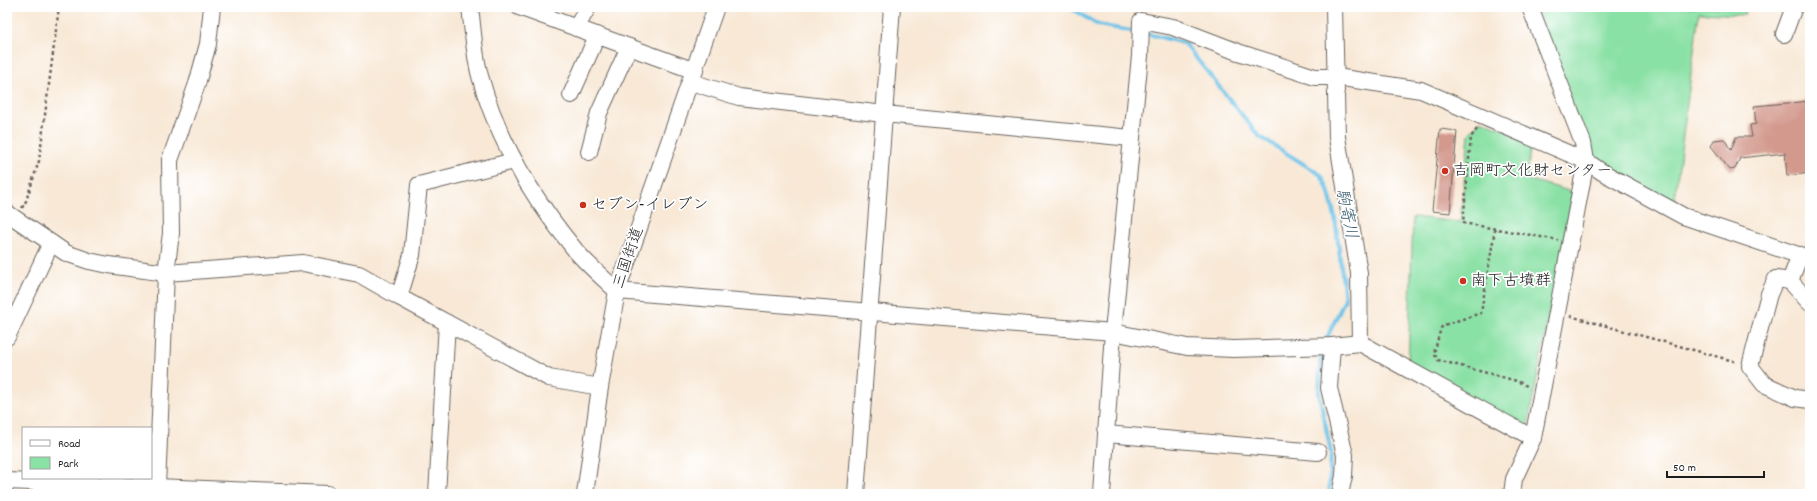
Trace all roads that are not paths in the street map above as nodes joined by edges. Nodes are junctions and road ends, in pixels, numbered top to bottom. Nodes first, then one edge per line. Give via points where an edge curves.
1 (212, 7) edge
2 (470, 7) edge
3 (519, 7) edge
4 (588, 7) edge
5 (716, 7) edge
6 (892, 7) edge
7 (1334, 7) edge
8 (1530, 7) edge
9 (1794, 7) edge
10 (576, 28) junction
11 (1784, 34) dead end
12 (597, 36) junction
13 (628, 47) junction
14 (693, 76) junction
15 (1336, 77) junction
16 (571, 95) dead end
17 (884, 114) junction
18 (1131, 138) junction
19 (589, 152) dead end
20 (514, 161) junction
21 (1586, 161) junction
22 (11, 216) edge
23 (50, 243) junction
24 (1805, 257) edge
25 (166, 273) junction
26 (1790, 281) junction
27 (617, 291) junction
28 (399, 297) junction
29 (1810, 303) edge
30 (870, 312) junction
31 (447, 323) junction
32 (1113, 332) junction
33 (7, 337) edge
34 (1360, 343) junction
35 (1332, 346) junction
36 (600, 387) junction
37 (1810, 400) edge
38 (1106, 434) junction
39 (1533, 438) junction
40 (1318, 452) dead end
41 (12, 485) edge
42 (157, 486) junction
43 (258, 493) edge
44 (328, 494) edge
45 (437, 494) edge
46 (585, 494) edge
47 (856, 494) edge
48 (1102, 494) edge
49 (1340, 494) edge
50 (1512, 494) edge

1 - 25 street via 208,44 201,70 170,160 171,234
2 - 20 street via 480,75 493,118
3 - 10 street
4 - 10 street
5 - 14 street, 三国街道
6 - 17 street
7 - 15 street
8 - 21 street via 1583,143
9 - 11 street
10 - 12 street
12 - 13 street
12 - 16 street
13 - 14 street
13 - 19 street via 599,113
14 - 17 street via 739,97
14 - 27 street, 三国街道
15 - 18 street via 1315,77 1173,27 1141,22
15 - 21 street via 1421,90
15 - 34 street via 1337,137 1360,274
17 - 18 street
17 - 30 street
18 - 32 street
20 - 27 street via 576,251
20 - 28 street via 419,185 412,255
21 - 24 street via 1683,216
21 - 39 street
22 - 23 street
23 - 25 street via 66,253 89,261
23 - 33 street
24 - 26 street
25 - 28 street via 304,263 359,274
25 - 42 street
26 - 29 street
26 - 37 street via 1776,279 1769,294 1750,366 1764,384 1795,398
27 - 30 street
27 - 36 street, 三国街道
28 - 31 street
30 - 32 street
30 - 47 street
31 - 36 street via 549,378
31 - 45 street
32 - 35 street via 1187,347 1234,349
32 - 38 street
34 - 35 street
34 - 39 street
35 - 49 street via 1329,388 1345,455
36 - 46 street, 三国街道
38 - 40 street
38 - 48 street
39 - 50 street via 1514,479
41 - 42 street
42 - 43 street
43 - 44 street

